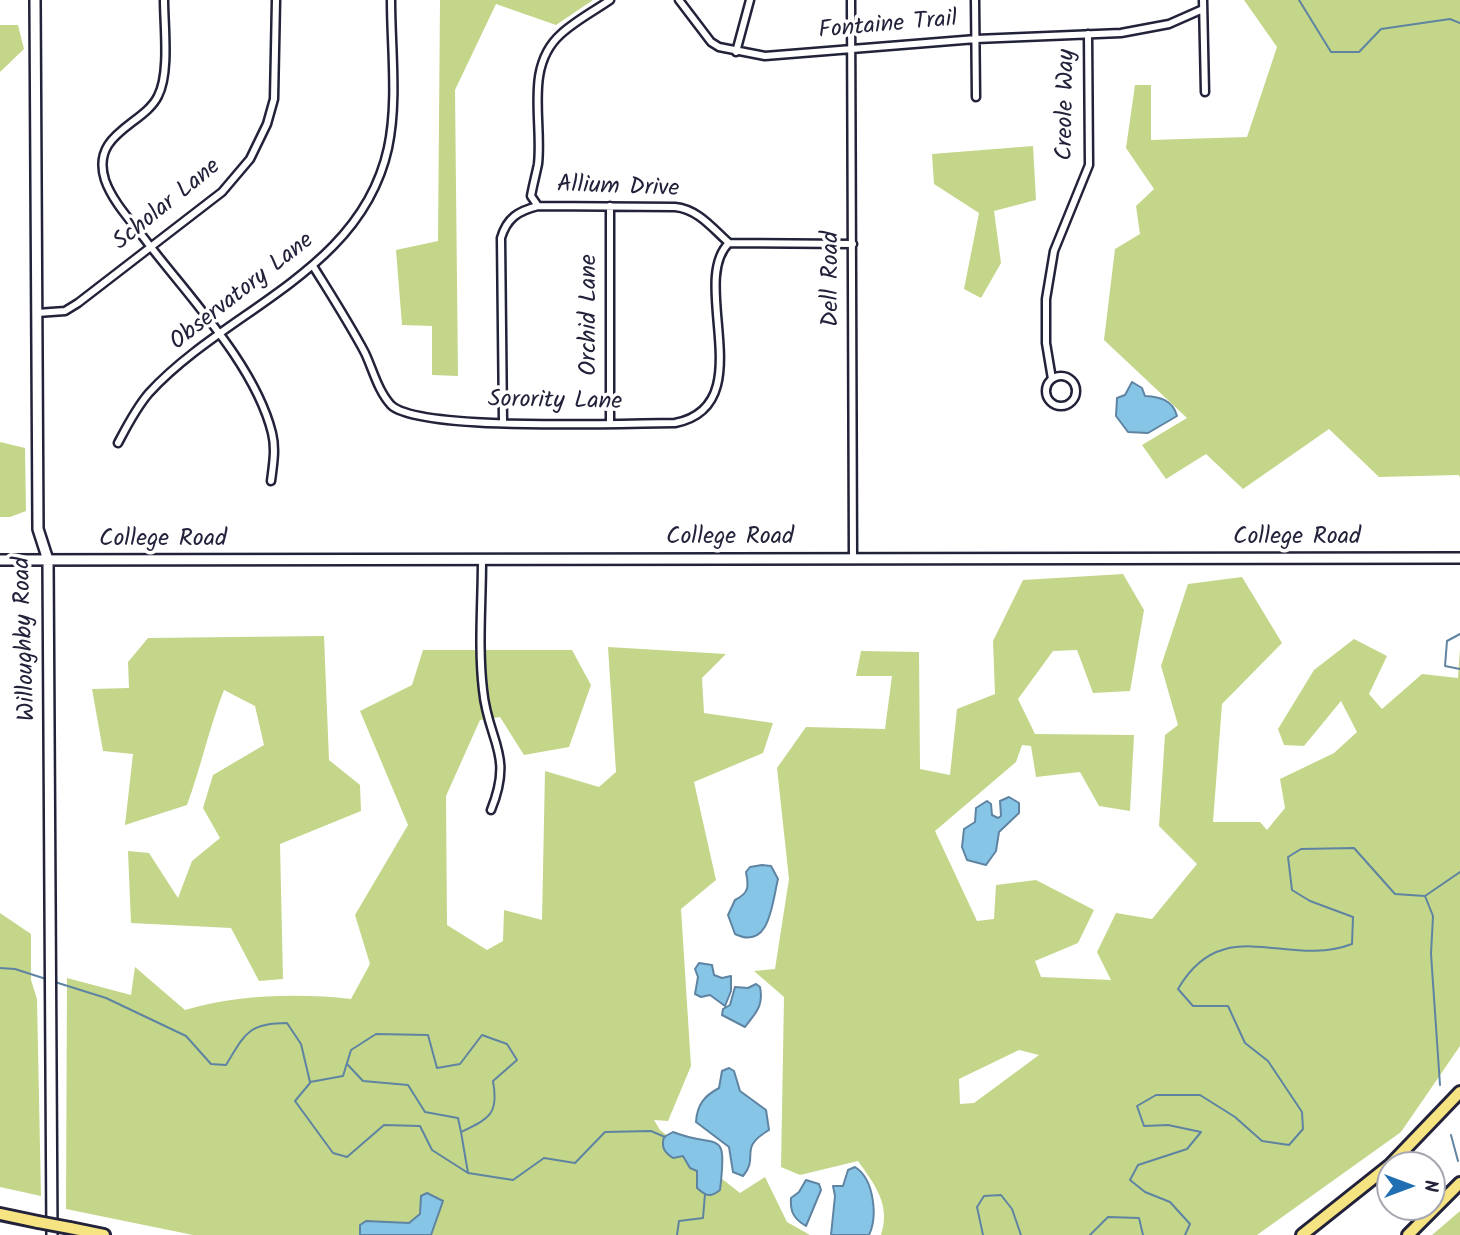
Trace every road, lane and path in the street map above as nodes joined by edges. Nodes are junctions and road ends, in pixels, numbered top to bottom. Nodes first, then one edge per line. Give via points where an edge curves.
1 (35, 0) edge
2 (164, 0) edge
3 (276, 0) edge
4 (391, 0) edge
5 (610, 0) edge
6 (679, 0) edge
7 (750, 0) edge
8 (851, 0) edge
9 (975, 0) edge
10 (1203, 0) edge
11 (1203, 9) junction
12 (1088, 34) junction
13 (976, 39) junction
14 (852, 49) junction
15 (736, 52) junction
16 (1205, 92) dead end
17 (976, 97) dead end
18 (538, 206) junction
19 (610, 206) junction
20 (730, 243) junction
21 (853, 244) junction
22 (150, 246) junction
23 (313, 266) junction
24 (37, 313) junction
25 (219, 335) junction
26 (1052, 379) junction
27 (503, 422) junction
28 (610, 424) junction
29 (118, 443) dead end
30 (271, 481) dead end
31 (853, 558) junction
32 (1460, 558) edge
33 (0, 560) edge
34 (48, 560) junction
35 (482, 560) junction
36 (491, 810) dead end
37 (1460, 1093) edge
38 (1404, 1151) edge
39 (1376, 1176) edge
40 (1460, 1183) edge
41 (0, 1214) edge
42 (52, 1235) edge
43 (104, 1235) edge
44 (1301, 1235) edge
45 (1408, 1235) edge

1 - 24 street, Willoughby Road
2 - 22 street via 163,77 158,97 114,136 103,171 111,192
3 - 22 street, Scholar Lane via 274,99 258,147 222,192
4 - 23 street, Observatory Lane via 391,120 383,166 355,220
5 - 18 street via 561,33 544,57 537,101 538,165 531,196
6 - 15 street, Fontaine Trail via 710,42
7 - 15 street
8 - 14 street, Dell Road
9 - 13 street
10 - 11 street
11 - 12 street, Fontaine Trail via 1154,29
11 - 16 street
12 - 13 street, Fontaine Trail
12 - 26 street, Creole Way via 1089,165 1054,251 1046,299
13 - 14 street, Fontaine Trail
13 - 17 street
14 - 15 street, Fontaine Trail via 765,55
14 - 21 street, Dell Road
18 - 19 street, Allium Drive
18 - 27 street via 519,211 505,226 501,239
19 - 20 street, Allium Drive via 687,208
19 - 28 street, Orchid Lane
20 - 21 street
20 - 28 street, Sorority Lane via 721,251 719,261 719,381 708,406 675,423
21 - 31 street, Dell Road
22 - 24 street, Scholar Lane via 65,311
22 - 25 street
23 - 25 street, Observatory Lane
23 - 27 street, Sorority Lane via 393,406 427,419
24 - 34 street, Willoughby Road via 38,529
25 - 29 street, Observatory Lane via 150,392
25 - 30 street via 262,405 272,433
26 - 26 street, Creole Way via 1062,376 1074,384 1075,398 1068,405 1058,406 1047,397 1046,387
27 - 28 street, Sorority Lane
31 - 32 street, College Road
31 - 35 street, College Road
33 - 34 street, College Road
34 - 35 street, College Road
34 - 42 street, Willoughby Road
35 - 36 street via 482,687 503,772
37 - 38 highway
39 - 44 highway
40 - 45 highway
41 - 43 highway, bridge

